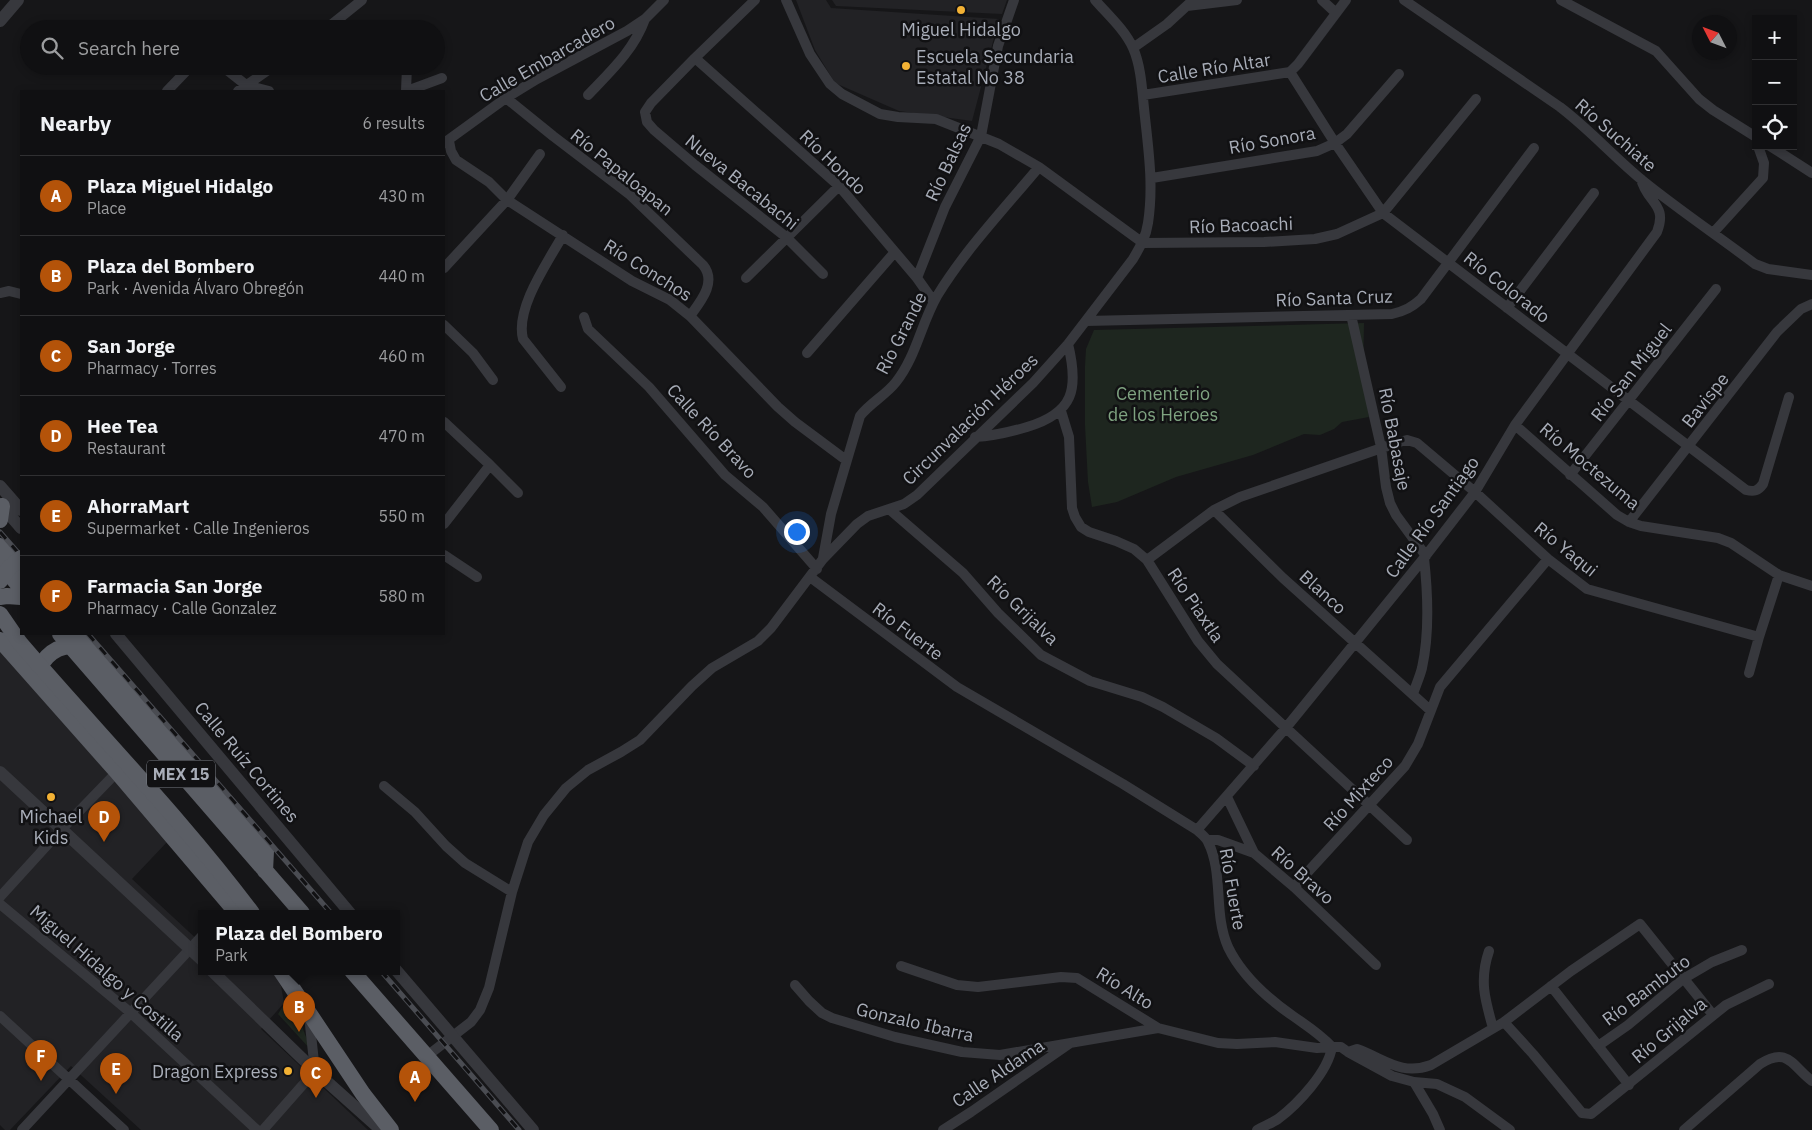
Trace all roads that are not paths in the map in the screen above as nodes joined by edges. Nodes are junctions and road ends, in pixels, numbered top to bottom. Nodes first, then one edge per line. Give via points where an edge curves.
1 (18, 0) edge
2 (362, 0) edge
3 (664, 0) edge
4 (755, 0) edge
5 (786, 0) edge
6 (1014, 0) edge
7 (1095, 0) edge
8 (1237, 0) edge
9 (1322, 0) edge
10 (1346, 0) edge
11 (1404, 0) edge
12 (1561, 0) edge
13 (1190, 3) edge
14 (1336, 13) junction
15 (645, 19) junction
16 (337, 20) edge
17 (0, 21) edge
18 (1133, 48) junction
19 (695, 58) junction
20 (1290, 72) junction
21 (1399, 74) dead end
22 (182, 75) edge
23 (230, 75) edge
24 (261, 75) edge
25 (407, 75) edge
26 (442, 78) dead end
27 (242, 88) edge
28 (168, 90) edge
29 (260, 90) edge
30 (406, 90) edge
31 (409, 90) edge
32 (588, 95) dead end
33 (1143, 96) junction
34 (506, 98) junction
35 (1476, 99) dead end
36 (981, 136) junction
37 (1752, 137) edge
38 (446, 142) edge
39 (1335, 143) junction
40 (1534, 148) dead end
41 (1760, 150) edge
42 (1776, 150) edge
43 (540, 154) dead end
44 (1039, 167) junction
45 (1812, 173) edge
46 (1152, 178) junction
47 (1641, 179) junction
48 (839, 186) junction
49 (1594, 193) dead end
50 (507, 200) junction
51 (1383, 214) junction
52 (1713, 233) junction
53 (562, 235) junction
54 (786, 237) junction
55 (1143, 244) junction
56 (894, 253) junction
57 (1449, 263) junction
58 (445, 267) edge
59 (824, 274) dead end
60 (1812, 276) edge
61 (746, 278) dead end
62 (917, 278) junction
63 (1716, 289) dead end
64 (0, 293) edge
65 (20, 294) edge
66 (934, 302) junction
67 (1812, 304) edge
68 (1507, 308) junction
69 (1351, 315) junction
70 (690, 316) junction
71 (584, 317) dead end
72 (1086, 321) junction
73 (445, 326) edge
74 (1068, 344) junction
75 (806, 353) dead end
76 (1567, 355) junction
77 (493, 380) dead end
78 (561, 387) dead end
79 (1789, 397) dead end
80 (1629, 401) junction
81 (1061, 411) junction
82 (445, 423) edge
83 (1516, 424) junction
84 (974, 437) junction
85 (1381, 447) junction
86 (1689, 447) junction
87 (846, 460) junction
88 (490, 465) junction
89 (1570, 474) junction
90 (0, 486) edge
91 (1475, 492) junction
92 (518, 493) dead end
93 (20, 509) edge
94 (889, 509) junction
95 (1214, 510) junction
96 (1, 511) edge
97 (1629, 522) junction
98 (445, 523) edge
99 (20, 527) edge
100 (0, 546) edge
101 (445, 557) edge
102 (1425, 557) junction
103 (20, 559) edge
104 (823, 559) junction
105 (1548, 559) junction
106 (1147, 560) junction
107 (0, 564) edge
108 (20, 569) edge
109 (813, 573) junction
110 (1779, 575) junction
111 (476, 577) dead end
112 (0, 581) edge
113 (1812, 586) edge
114 (20, 587) edge
115 (20, 597) edge
116 (0, 598) edge
117 (0, 614) edge
118 (117, 635) edge
119 (70, 637) edge
120 (1759, 637) junction
121 (0, 640) edge
122 (1356, 643) junction
123 (1749, 673) dead end
124 (37, 682) junction
125 (1413, 694) junction
126 (1430, 710) junction
127 (1285, 729) junction
128 (1254, 766) junction
129 (0, 772) edge
130 (117, 772) junction
131 (384, 786) dead end
132 (1227, 797) junction
133 (1370, 804) junction
134 (61, 830) junction
135 (1197, 830) junction
136 (1207, 840) junction
137 (1407, 840) dead end
138 (1254, 853) junction
139 (265, 871) junction
140 (1294, 887) junction
141 (512, 892) junction
142 (0, 897) edge
143 (0, 904) edge
144 (229, 910) edge
145 (250, 910) edge
146 (299, 910) edge
147 (347, 910) edge
148 (198, 940) edge
149 (190, 949) junction
150 (1742, 950) dead end
151 (1489, 952) dead end
152 (198, 956) edge
153 (1376, 965) dead end
154 (901, 966) dead end
155 (216, 975) edge
156 (284, 975) edge
157 (356, 975) edge
158 (400, 975) edge
159 (1683, 979) junction
160 (1769, 984) dead end
161 (795, 985) dead end
162 (1551, 986) junction
163 (131, 1013) junction
164 (308, 1013) junction
165 (1713, 1014) junction
166 (0, 1016) edge
167 (1504, 1022) junction
168 (1158, 1028) junction
169 (1493, 1028) junction
170 (453, 1037) junction
171 (1072, 1042) junction
172 (1598, 1046) junction
173 (1332, 1047) junction
174 (1348, 1052) junction
175 (427, 1056) junction
176 (341, 1061) junction
177 (314, 1071) junction
178 (69, 1078) junction
179 (1812, 1081) edge
180 (1414, 1082) junction
181 (1629, 1085) junction
182 (468, 1102) junction
183 (22, 1130) edge
184 (124, 1130) edge
185 (257, 1130) edge
186 (263, 1130) edge
187 (381, 1130) edge
188 (391, 1130) edge
189 (399, 1130) edge
190 (473, 1130) edge
191 (491, 1130) edge
192 (533, 1130) edge
193 (942, 1130) edge
194 (1257, 1130) edge
195 (1440, 1130) edge
196 (1510, 1130) edge
197 (1684, 1130) edge

1 - 17 street
2 - 16 street
3 - 15 street, Calle Embarcadero
4 - 19 street
5 - 36 street via 810,54 830,84 842,94 880,114 936,119
6 - 36 street, Río Balsas via 998,46
7 - 18 street, Circunvalación Héroes via 1125,33
8 - 13 street
9 - 14 street
10 - 14 street, Calle Río Altar
11 - 47 street, Río Suchiate via 1560,107
12 - 37 street via 1656,51 1699,99
13 - 18 street
14 - 20 street, Calle Río Altar
15 - 32 street via 630,48
15 - 34 street, Calle Embarcadero
18 - 33 street, Circunvalación Héroes
19 - 48 street, Río Hondo
19 - 54 street, Nueva Bacabachi via 651,103 645,112 648,122 695,165
20 - 33 street, Calle Río Altar
20 - 39 street, Río Colorado
21 - 39 street, Río Sonora via 1347,134
22 - 28 street
23 - 27 street
24 - 27 street
25 - 30 street
26 - 31 street
27 - 29 street
33 - 46 street, Circunvalación Héroes
34 - 38 street, Calle Embarcadero
34 - 70 street, Río Papaloapan via 638,201 706,269 709,279 704,295
35 - 51 street, Río Bacoachi
36 - 44 street
36 - 62 street, Río Balsas via 945,207
38 - 50 street, Río Conchos via 456,160 489,182
39 - 46 street, Río Sonora via 1317,151
39 - 51 street, Río Colorado
40 - 57 street, Río Santa Cruz
41 - 52 street via 1764,162 1763,178
42 - 45 street
43 - 50 street
44 - 55 street
44 - 66 street, Río Grande via 961,260
46 - 55 street, Circunvalación Héroes
47 - 52 street, Río Suchiate
47 - 76 street, Calle Río Santiago via 1643,188 1661,214 1657,232
48 - 54 street
48 - 56 street, Río Hondo
49 - 68 street
50 - 53 street, Río Conchos
50 - 58 street
51 - 55 street, Río Bacoachi via 1337,234 1315,239
51 - 57 street, Río Colorado
52 - 60 street, Río Suchiate via 1761,267
53 - 70 street, Río Conchos via 670,300
53 - 78 street via 528,300 521,323 523,339
54 - 59 street, Nueva Bacabachi
54 - 61 street
55 - 72 street, Circunvalación Héroes
56 - 62 street, Río Hondo
56 - 75 street
57 - 68 street, Río Colorado
57 - 69 street, Río Santa Cruz via 1421,299 1404,312
62 - 66 street, Río Hondo
63 - 80 street, Río San Miguel
64 - 65 street
66 - 87 street, Río Grande via 918,343 897,381 860,416
67 - 86 street, Bavispe via 1801,309 1777,332
68 - 76 street, Río Colorado
69 - 72 street, Río Santa Cruz
69 - 85 street, Río Babasaje
70 - 87 street, Río Conchos via 778,407
71 - 109 street, Calle Río Bravo via 588,329 649,387 725,475 763,507
72 - 74 street, Circunvalación Héroes
73 - 77 street via 473,353
74 - 81 street via 1073,382 1070,397
74 - 84 street, Circunvalación Héroes
76 - 80 street, Río Colorado
76 - 83 street, Calle Río Santiago
79 - 86 street, Río Colorado via 1759,489 1746,490
80 - 86 street, Río Colorado
80 - 89 street, Río San Miguel
81 - 84 street via 1033,426
81 - 106 street, Río Piaxtla via 1069,437 1075,517 1089,532 1116,541
82 - 88 street
83 - 89 street, Río Moctezuma
83 - 91 street, Calle Río Santiago
84 - 94 street, Circunvalación Héroes via 916,495
85 - 91 street, Río Yaqui via 1407,440 1417,443
85 - 95 street, Río Yaqui via 1240,497
85 - 102 street, Río Babasaje via 1390,503
86 - 97 street, Bavispe
87 - 104 street, Río Grande
88 - 92 street
88 - 98 street
89 - 97 street, Río Moctezuma
90 - 93 street
91 - 102 street, Calle Río Santiago
91 - 105 street, Río Yaqui
94 - 104 street, Circunvalación Héroes via 868,516 857,524
94 - 128 street, Río Grijalva via 963,573 1041,655 1090,681 1163,707 1216,738
95 - 106 street
95 - 122 street, Blanco
96 - 99 street
97 - 110 street, Río Moctezuma via 1731,542
100 - 108 highway
101 - 111 street
102 - 122 street, Calle Río Santiago
102 - 125 street, Río Babasaje via 1427,626 1422,668
103 - 112 highway, bridge
104 - 109 street, Circunvalación Héroes
105 - 120 street, Río Yaqui via 1587,589
105 - 126 street, Río Mixteco via 1440,687
106 - 127 street, Río Piaxtla via 1198,641 1217,664
107 - 114 highway
109 - 135 street, Río Fuerte via 957,688
109 - 141 street, Circunvalación Héroes via 772,628 758,641 712,668 640,740 588,770 566,788 528,842
110 - 113 street, Río Moctezuma
110 - 120 street
115 - 116 highway
117 - 145 highway, bridge via 20,643 195,842
118 - 147 street, Calle Ruíz Cortines
119 - 124 highway via 48,656 39,670
119 - 139 highway, MEX 15
119 - 139 highway via 201,786 255,852
120 - 123 street
121 - 124 highway, MEX 15
122 - 125 street, Blanco
122 - 127 street, Calle Río Santiago
124 - 130 highway, MEX 15
125 - 126 street, Blanco
126 - 133 street, Río Mixteco via 1412,756
127 - 128 street, Calle Río Santiago
127 - 133 street, Río Piaxtla
128 - 132 street, Calle Río Santiago
129 - 134 street
130 - 134 street
130 - 144 highway, MEX 15
131 - 141 street via 415,812 465,863
132 - 135 street, Calle Río Santiago
132 - 138 street, Río Bravo
133 - 137 street, Río Piaxtla
133 - 140 street, Río Mixteco
134 - 142 street
134 - 149 street
135 - 136 street, Río Fuerte
136 - 138 street via 1218,840
136 - 173 street, Río Fuerte via 1228,947 1258,988
138 - 140 street, Río Bravo
139 - 146 highway, MEX 15
140 - 153 street, Río Bravo
141 - 170 street, Circunvalación Héroes via 480,1010
143 - 163 street, Miguel Hidalgo y Costilla
148 - 149 street
149 - 152 street
149 - 163 street
150 - 159 street, Río Bambuto
151 - 169 street via 1485,962 1484,996
154 - 168 street, Río Alto via 957,985 978,987 1077,978
155 - 177 street
156 - 164 highway
157 - 175 highway
158 - 170 street
159 - 162 street, Río Fuerte via 1640,924
159 - 165 street
159 - 172 street, Río Bambuto
160 - 165 street, Río Grijalva
161 - 171 street, Gonzalo Ibarra via 809,1002 832,1018 947,1050 1000,1055
162 - 167 street, Río Fuerte
162 - 172 street
163 - 178 street
163 - 185 street, Miguel Hidalgo y Costilla
164 - 176 highway
164 - 177 street
165 - 181 street, Río Grijalva
166 - 178 street
167 - 169 street, Río Fuerte
167 - 181 street, Río Grijalva via 1582,1113 1596,1112
168 - 171 street, Gonzalo Ibarra
168 - 173 street, Río Alto via 1218,1043 1275,1042
169 - 174 street, Río Fuerte via 1418,1070 1399,1067 1357,1049
170 - 175 street, Circunvalación Héroes
170 - 192 street
171 - 193 street, Calle Aldama
172 - 181 street
173 - 174 street, Río Fuerte via 1341,1047
173 - 194 street via 1324,1068 1303,1095 1277,1120
174 - 180 street via 1392,1076
175 - 182 highway
176 - 188 highway
176 - 189 highway via 361,1080
177 - 186 street
177 - 187 street
178 - 183 street
178 - 184 street
179 - 197 street via 1790,1060 1770,1058
180 - 195 street
180 - 196 street via 1437,1084 1465,1097
182 - 190 highway
182 - 191 highway

